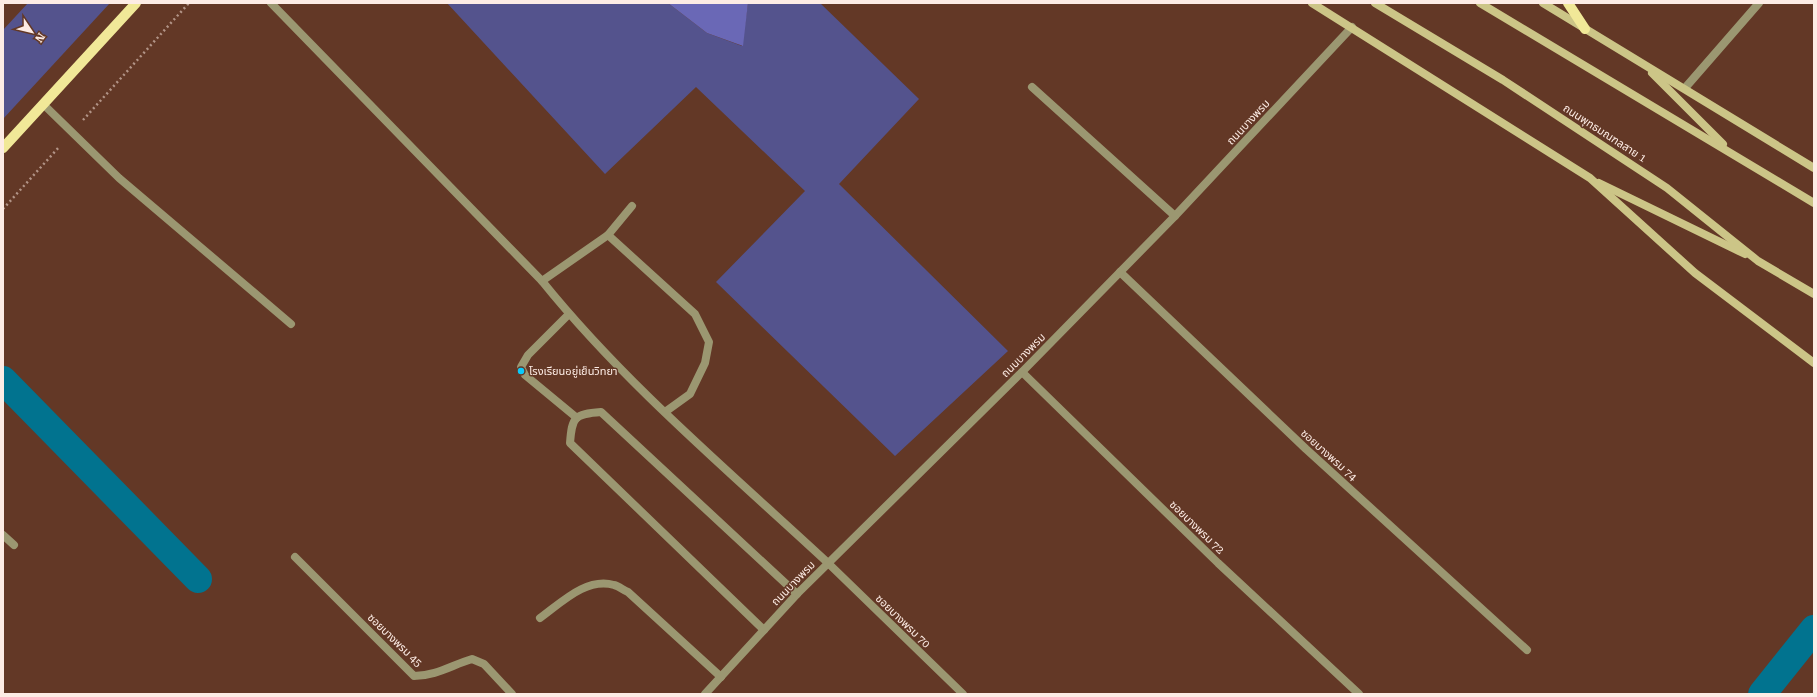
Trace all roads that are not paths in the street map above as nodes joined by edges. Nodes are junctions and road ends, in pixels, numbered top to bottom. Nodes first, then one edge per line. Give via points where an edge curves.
1 (136, 3) edge
2 (271, 3) edge
3 (1312, 3) edge
4 (1374, 3) edge
5 (1480, 3) edge
6 (1543, 3) edge
7 (1568, 3) edge
8 (1759, 3) edge
9 (1352, 27) junction
10 (1585, 29) junction
11 (1644, 64) junction
12 (1032, 87) dead end
13 (1685, 88) junction
14 (43, 104) junction
15 (3, 148) edge
16 (1730, 152) junction
17 (1814, 168) edge
18 (1590, 178) junction
19 (1814, 203) edge
20 (632, 206) dead end
21 (1175, 216) junction
22 (608, 235) junction
23 (1758, 261) junction
24 (1120, 272) junction
25 (542, 281) junction
26 (1814, 294) edge
27 (569, 314) junction
28 (291, 324) dead end
29 (1814, 362) edge
30 (1022, 372) junction
31 (665, 412) junction
32 (577, 418) junction
33 (3, 535) edge
34 (14, 545) dead end
35 (295, 557) dead end
36 (828, 563) junction
37 (796, 594) junction
38 (540, 618) dead end
39 (764, 630) junction
40 (1527, 650) dead end
41 (721, 677) junction
42 (512, 694) edge
43 (705, 694) edge
44 (963, 694) edge
45 (1359, 694) edge

1 - 14 main road
2 - 25 street, ซอยบางพรม 70
3 - 9 main road
4 - 23 main road, ถนนพุทธมณฑลสาย 1 via 1502,80 1668,188
5 - 16 main road
6 - 10 main road
7 - 10 main road
8 - 13 street
9 - 18 main road
9 - 21 street, ถนนบางพรม
10 - 11 main road
11 - 13 main road
11 - 16 main road
12 - 21 street
13 - 17 main road
14 - 15 main road
14 - 28 street via 119,178
16 - 19 main road
18 - 23 main road
18 - 29 main road via 1695,273
20 - 22 street
21 - 24 street, ถนนบางพรม
22 - 25 street
22 - 31 street via 695,314 709,342 705,363 690,394
23 - 26 main road, ถนนพุทธมณฑลสาย 1
24 - 30 street, ถนนบางพรม
24 - 40 street, ซอยบางพรม 74 via 1306,449
25 - 27 street, ซอยบางพรม 70
27 - 31 street, ซอยบางพรม 70
27 - 32 street via 528,355 521,367 525,375
30 - 36 street, ถนนบางพรม
30 - 45 street, ซอยบางพรม 72 via 1218,563
31 - 36 street, ซอยบางพรม 70
32 - 37 street via 582,413 601,412
32 - 39 street via 571,425 570,444
33 - 34 street
35 - 42 street, ซอยบางพรม 45 via 414,676 437,674 472,659 484,664
36 - 37 street, ถนนบางพรม
36 - 44 street, ซอยบางพรม 70
37 - 39 street, ถนนบางพรม
38 - 41 street via 582,588 596,584 614,584 628,592
39 - 41 street, ถนนบางพรม
41 - 43 street, ถนนบางพรม

